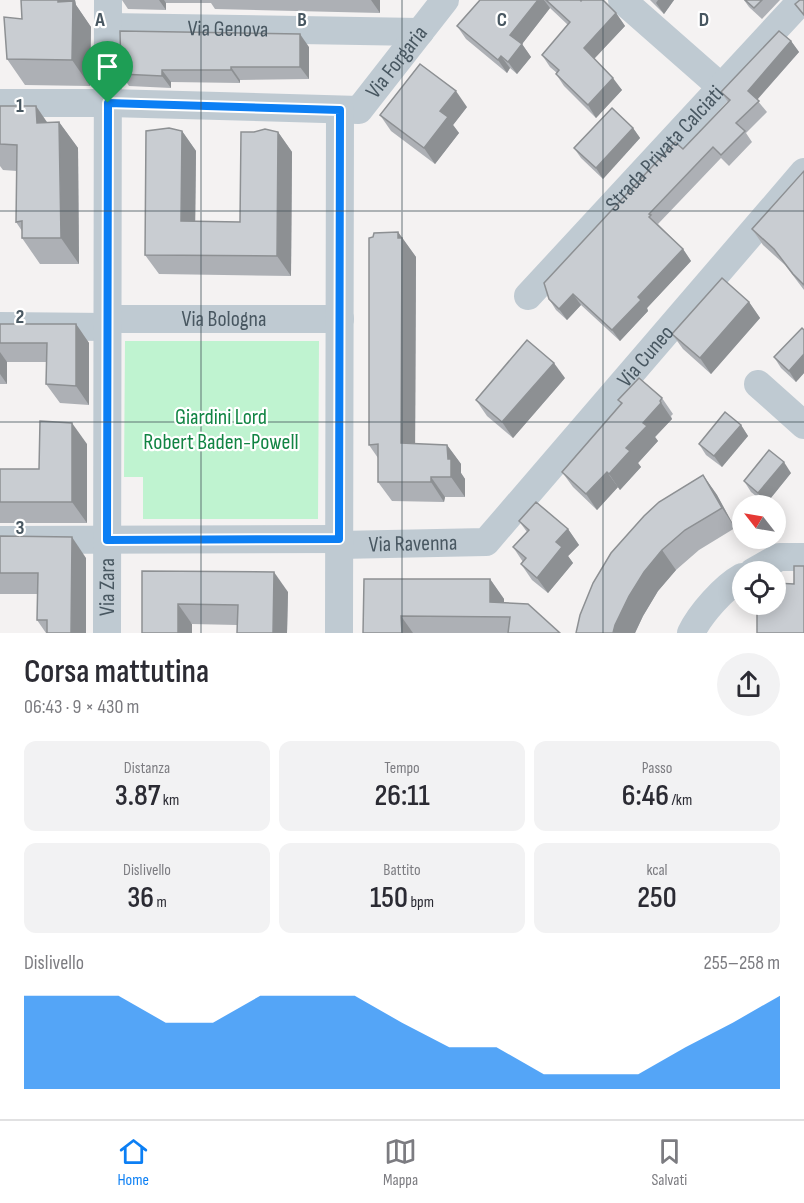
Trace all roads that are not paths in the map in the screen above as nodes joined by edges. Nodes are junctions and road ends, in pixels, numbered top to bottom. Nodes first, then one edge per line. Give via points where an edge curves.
1 (445, 0) edge
2 (622, 0) edge
3 (802, 0) edge
4 (108, 13) edge
5 (420, 32) junction
6 (721, 87) junction
7 (0, 103) edge
8 (108, 103) junction
9 (340, 110) junction
10 (804, 172) edge
11 (528, 296) dead end
12 (340, 319) junction
13 (108, 323) junction
14 (0, 326) edge
15 (758, 384) dead end
16 (804, 425) edge
17 (0, 540) edge
18 (107, 540) junction
19 (339, 542) junction
20 (486, 542) joint
21 (804, 557) edge
22 (771, 561) edge
23 (732, 583) edge
24 (107, 633) edge
25 (339, 633) edge
26 (691, 633) edge

1 - 5 street, Via Forgaria
2 - 6 street
3 - 6 street, Strada Privata Calciati
4 - 5 street, Via Genova
4 - 8 street, Via Zara
5 - 9 street, Via Forgaria via 359,110
6 - 11 street, Strada Privata Calciati
7 - 8 street
8 - 9 street
8 - 13 street, Via Zara
9 - 12 street
10 - 20 street, Via Cuneo
12 - 13 street, Via Bologna
12 - 19 street
13 - 14 street, Via Bologna
13 - 18 street, Via Zara
15 - 16 street
17 - 18 street, Via Ravenna
18 - 19 street, Via Ravenna
18 - 24 street, Via Zara
19 - 20 street, Via Ravenna
19 - 25 street
21 - 22 street via 778,557
23 - 26 street

